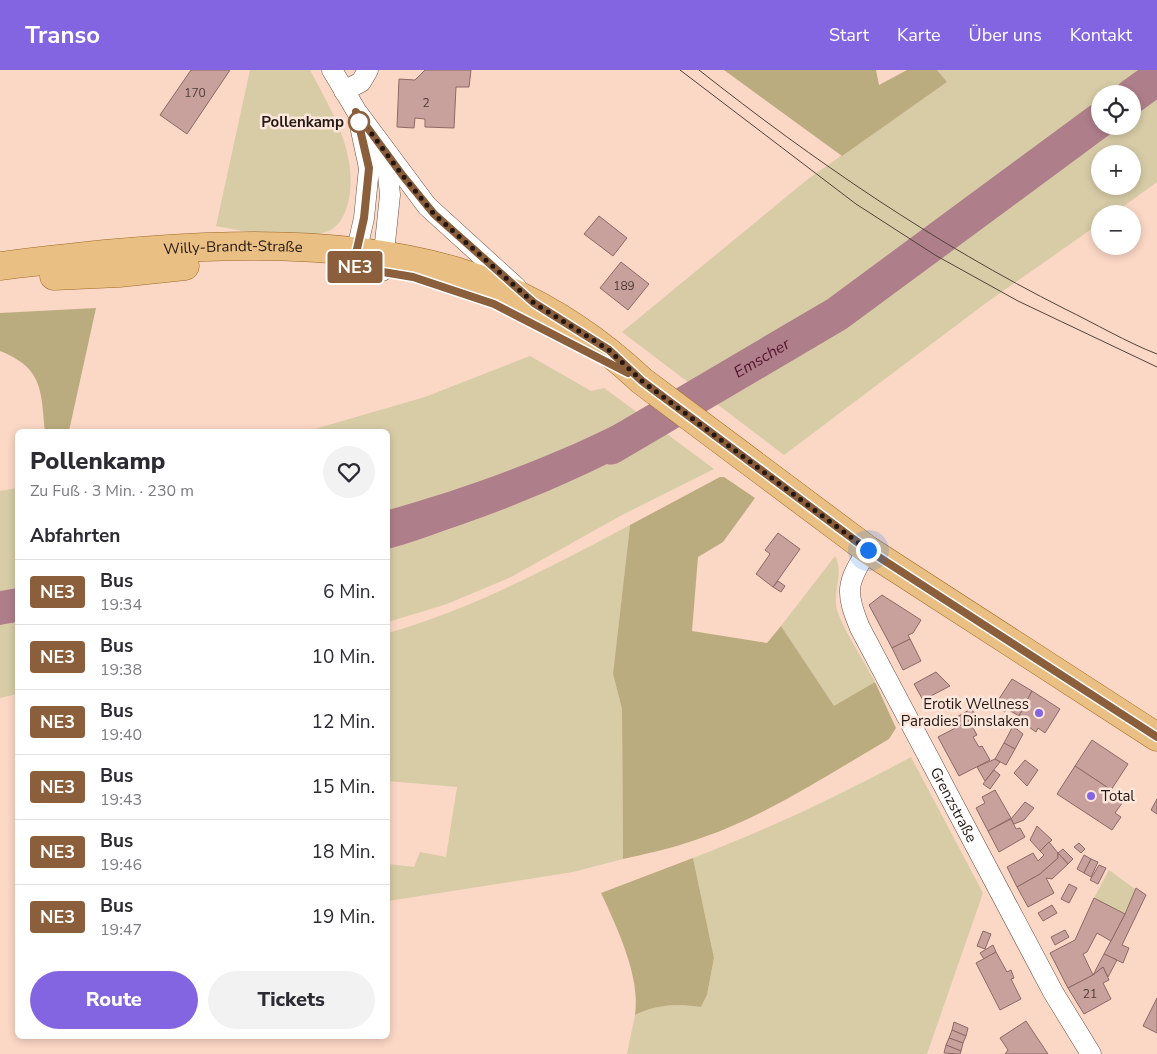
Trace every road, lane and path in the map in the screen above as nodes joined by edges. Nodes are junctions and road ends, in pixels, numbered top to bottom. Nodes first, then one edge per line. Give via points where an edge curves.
1 (332, 70) edge
2 (368, 70) edge
3 (344, 91) junction
4 (356, 112) junction
5 (386, 154) junction
6 (354, 259) junction
7 (383, 264) junction
8 (0, 266) edge
9 (0, 279) edge
10 (534, 303) junction
11 (642, 381) junction
12 (868, 550) junction
13 (1157, 737) edge
14 (1090, 1054) edge

1 - 3 street
2 - 3 street via 361,82
3 - 4 street
4 - 5 street
4 - 6 street via 369,168 364,218
5 - 7 street via 390,195
5 - 10 street via 434,214
6 - 7 main road, Willy-Brandt-Straße
6 - 8 main road, Willy-Brandt-Straße via 249,246 99,254
6 - 9 main road, Willy-Brandt-Straße via 313,263 220,262 119,273
7 - 10 main road, Willy-Brandt-Straße via 461,273
7 - 11 main road, Willy-Brandt-Straße via 494,304
10 - 11 main road, Willy-Brandt-Straße via 609,350
11 - 12 main road, Willy-Brandt-Straße
12 - 13 main road, Willy-Brandt-Straße
12 - 14 street, Grenzstraße via 850,585 850,602 860,628 1053,992

